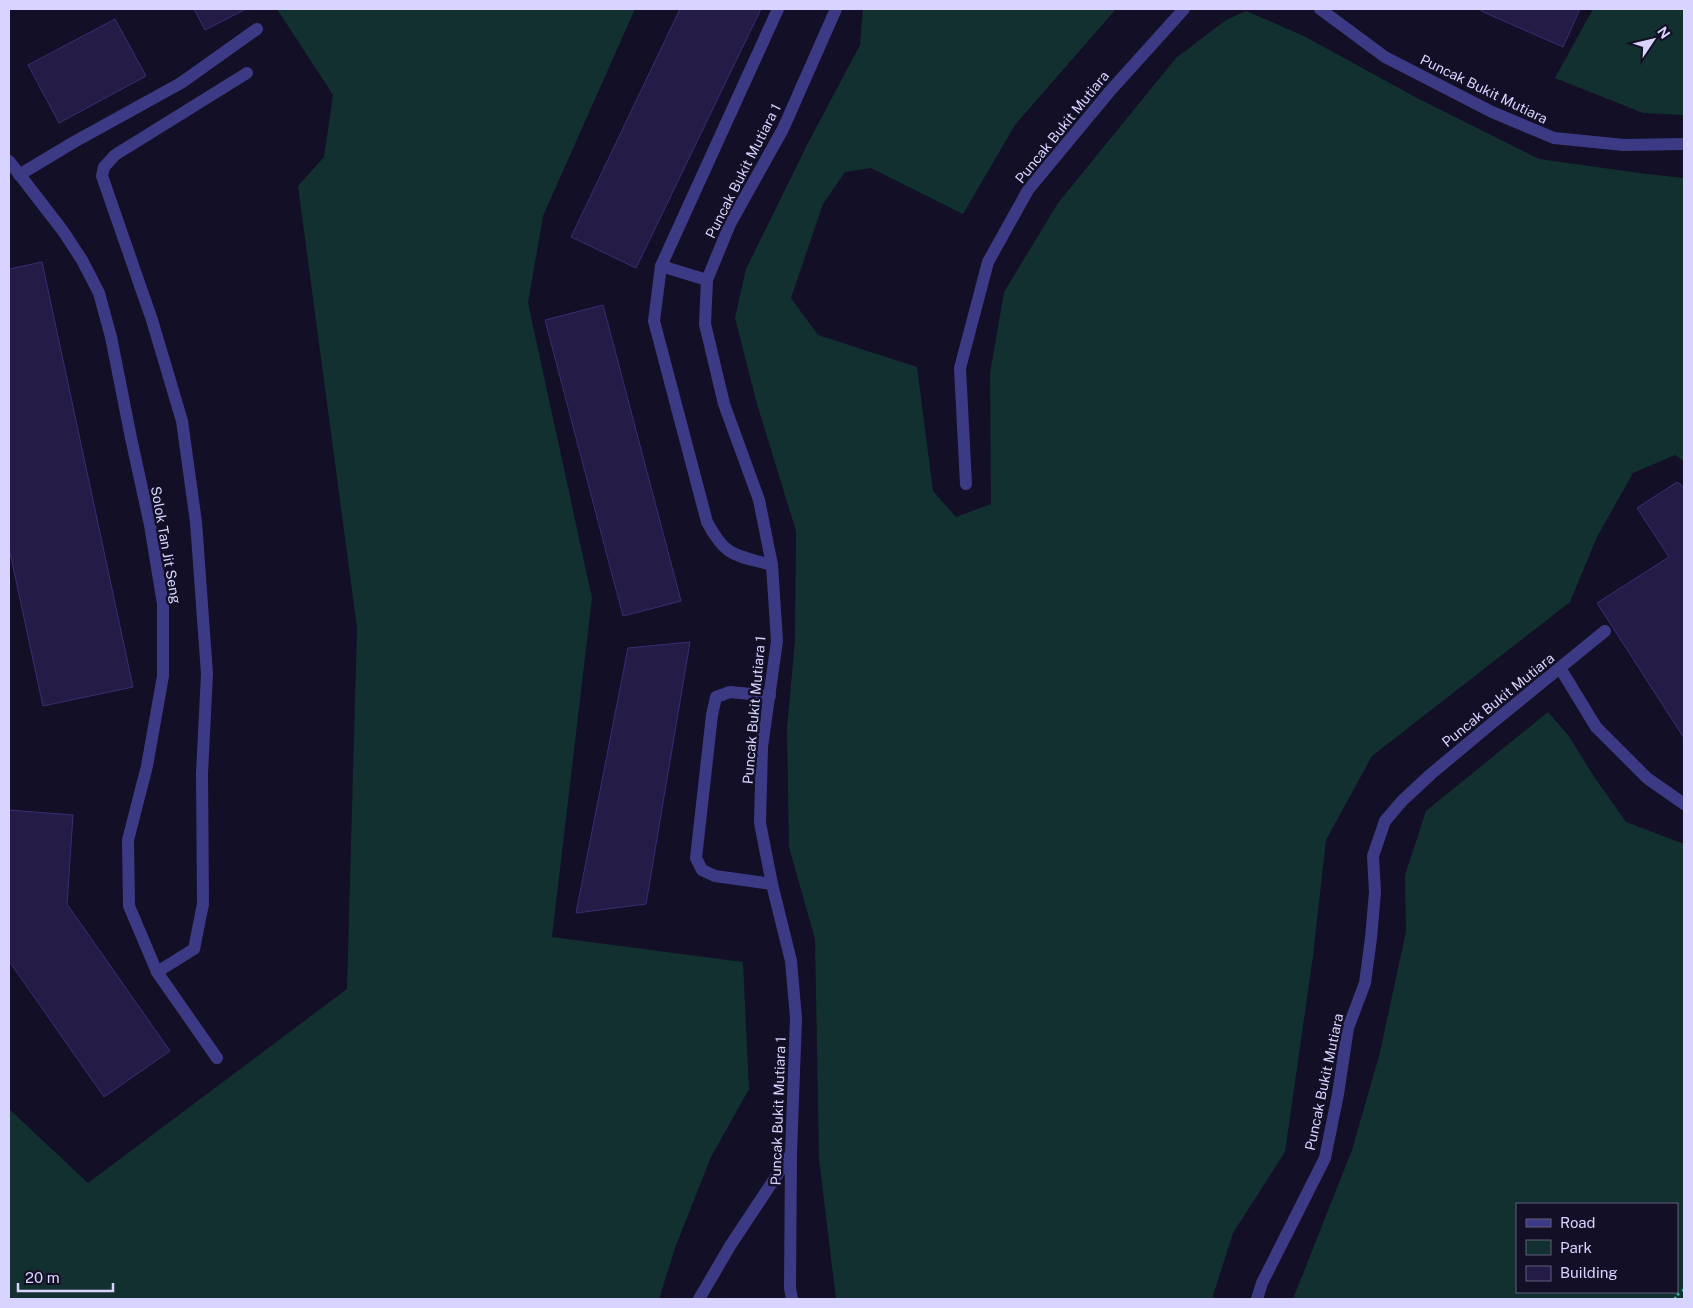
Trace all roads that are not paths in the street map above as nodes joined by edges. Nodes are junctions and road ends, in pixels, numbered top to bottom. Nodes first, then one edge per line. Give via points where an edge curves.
1 (778, 9) edge
2 (836, 9) edge
3 (1184, 9) edge
4 (1320, 9) edge
5 (257, 29) dead end
6 (247, 73) dead end
7 (1684, 144) edge
8 (9, 161) edge
9 (19, 175) junction
10 (661, 266) junction
11 (707, 280) junction
12 (966, 484) dead end
13 (772, 565) junction
14 (1605, 631) dead end
15 (1560, 668) junction
16 (770, 696) junction
17 (1684, 804) edge
18 (772, 884) junction
19 (157, 972) junction
20 (217, 1058) dead end
21 (791, 1154) junction
22 (699, 1299) edge
23 (792, 1299) edge
24 (1256, 1299) edge

1 - 10 street
2 - 11 street, Puncak Bukit Mutiara 1 via 783,129 730,224
3 - 12 street, Puncak Bukit Mutiara via 1110,91 1028,190 988,262 960,368
4 - 7 street, Puncak Bukit Mutiara via 1385,57 1492,112 1554,138 1624,145
5 - 9 street via 181,83
6 - 19 street via 115,155 104,167 102,176 182,421 196,522 206,664 202,773 203,904 194,949
8 - 9 street, Solok Tan Jit Seng
9 - 19 street, Solok Tan Jit Seng via 63,231 99,294 112,337 150,525 163,604 163,676 128,840 129,906
10 - 11 street
10 - 13 street via 654,320 707,522 717,541 732,554
11 - 13 street, Puncak Bukit Mutiara 1 via 707,333 724,404 759,500
13 - 16 street, Puncak Bukit Mutiara 1 via 777,641
14 - 15 street, Puncak Bukit Mutiara
15 - 17 street via 1596,727 1647,778
15 - 24 street, Puncak Bukit Mutiara via 1431,774 1386,821 1373,856 1375,892 1365,982 1348,1028 1325,1158
16 - 18 street, Puncak Bukit Mutiara 1 via 762,747 760,824
16 - 18 street via 730,692 716,698 696,858 702,870 715,876
18 - 21 street, Puncak Bukit Mutiara 1 via 791,962 796,1018
19 - 20 street, Solok Tan Jit Seng
21 - 22 street
21 - 23 street, Puncak Bukit Mutiara 1

